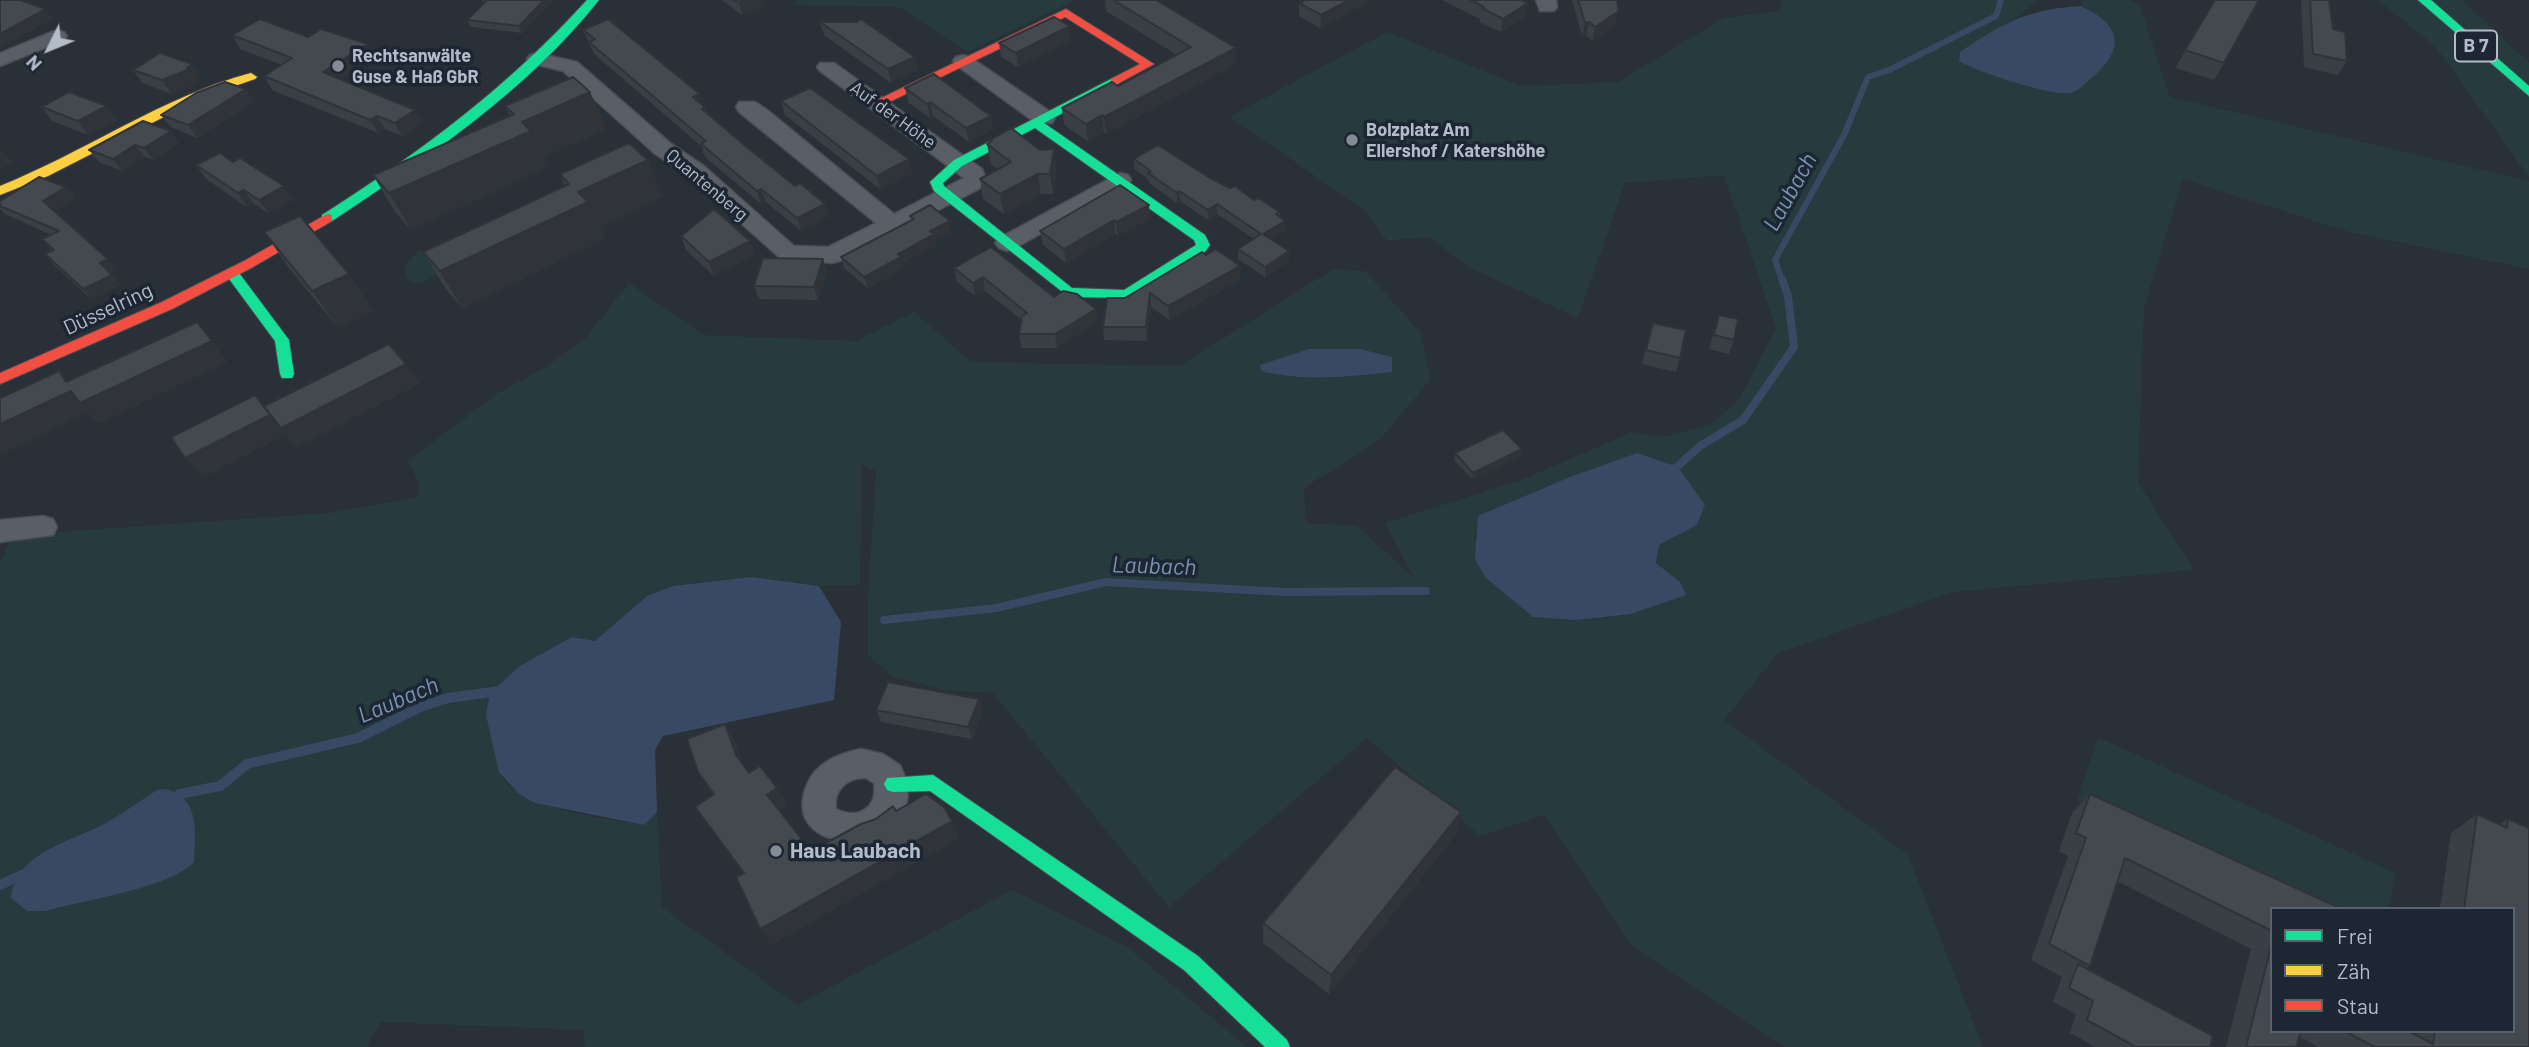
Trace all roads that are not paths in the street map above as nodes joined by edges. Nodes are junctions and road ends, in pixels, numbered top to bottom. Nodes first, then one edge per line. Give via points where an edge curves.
1 (593, 0) edge
2 (2424, 0) edge
3 (57, 36) dead end
4 (537, 59) junction
5 (0, 60) edge
6 (963, 61) junction
7 (827, 67) dead end
8 (251, 77) dead end
9 (2529, 93) edge
10 (877, 103) junction
11 (747, 107) dead end
12 (1040, 121) junction
13 (958, 163) junction
14 (1120, 180) junction
15 (0, 191) edge
16 (947, 196) junction
17 (891, 224) junction
18 (1007, 243) junction
19 (231, 272) junction
20 (287, 374) dead end
21 (0, 379) edge
22 (43, 527) dead end
23 (0, 531) edge
24 (892, 785) dead end
25 (1280, 1047) edge

1 - 4 street, Düsselring
2 - 9 street, B 7
3 - 5 street
4 - 17 street, Quantenberg via 570,66 788,253 832,255
4 - 19 street, Düsselring via 415,159
6 - 10 street
6 - 12 street
6 - 12 street via 1066,12 1149,64
7 - 10 street, Auf der Höhe
8 - 15 street via 199,94
10 - 13 street, Auf der Höhe
11 - 17 street
12 - 13 street
12 - 14 street
13 - 16 street, Quantenberg via 975,178
14 - 18 street
14 - 18 street via 1191,229 1203,245 1199,250 1126,295 1069,292
16 - 17 street, Quantenberg
16 - 18 street
19 - 20 street via 282,340
19 - 21 street, Düsselring via 105,335
22 - 23 street
24 - 25 street via 933,783 1191,963

